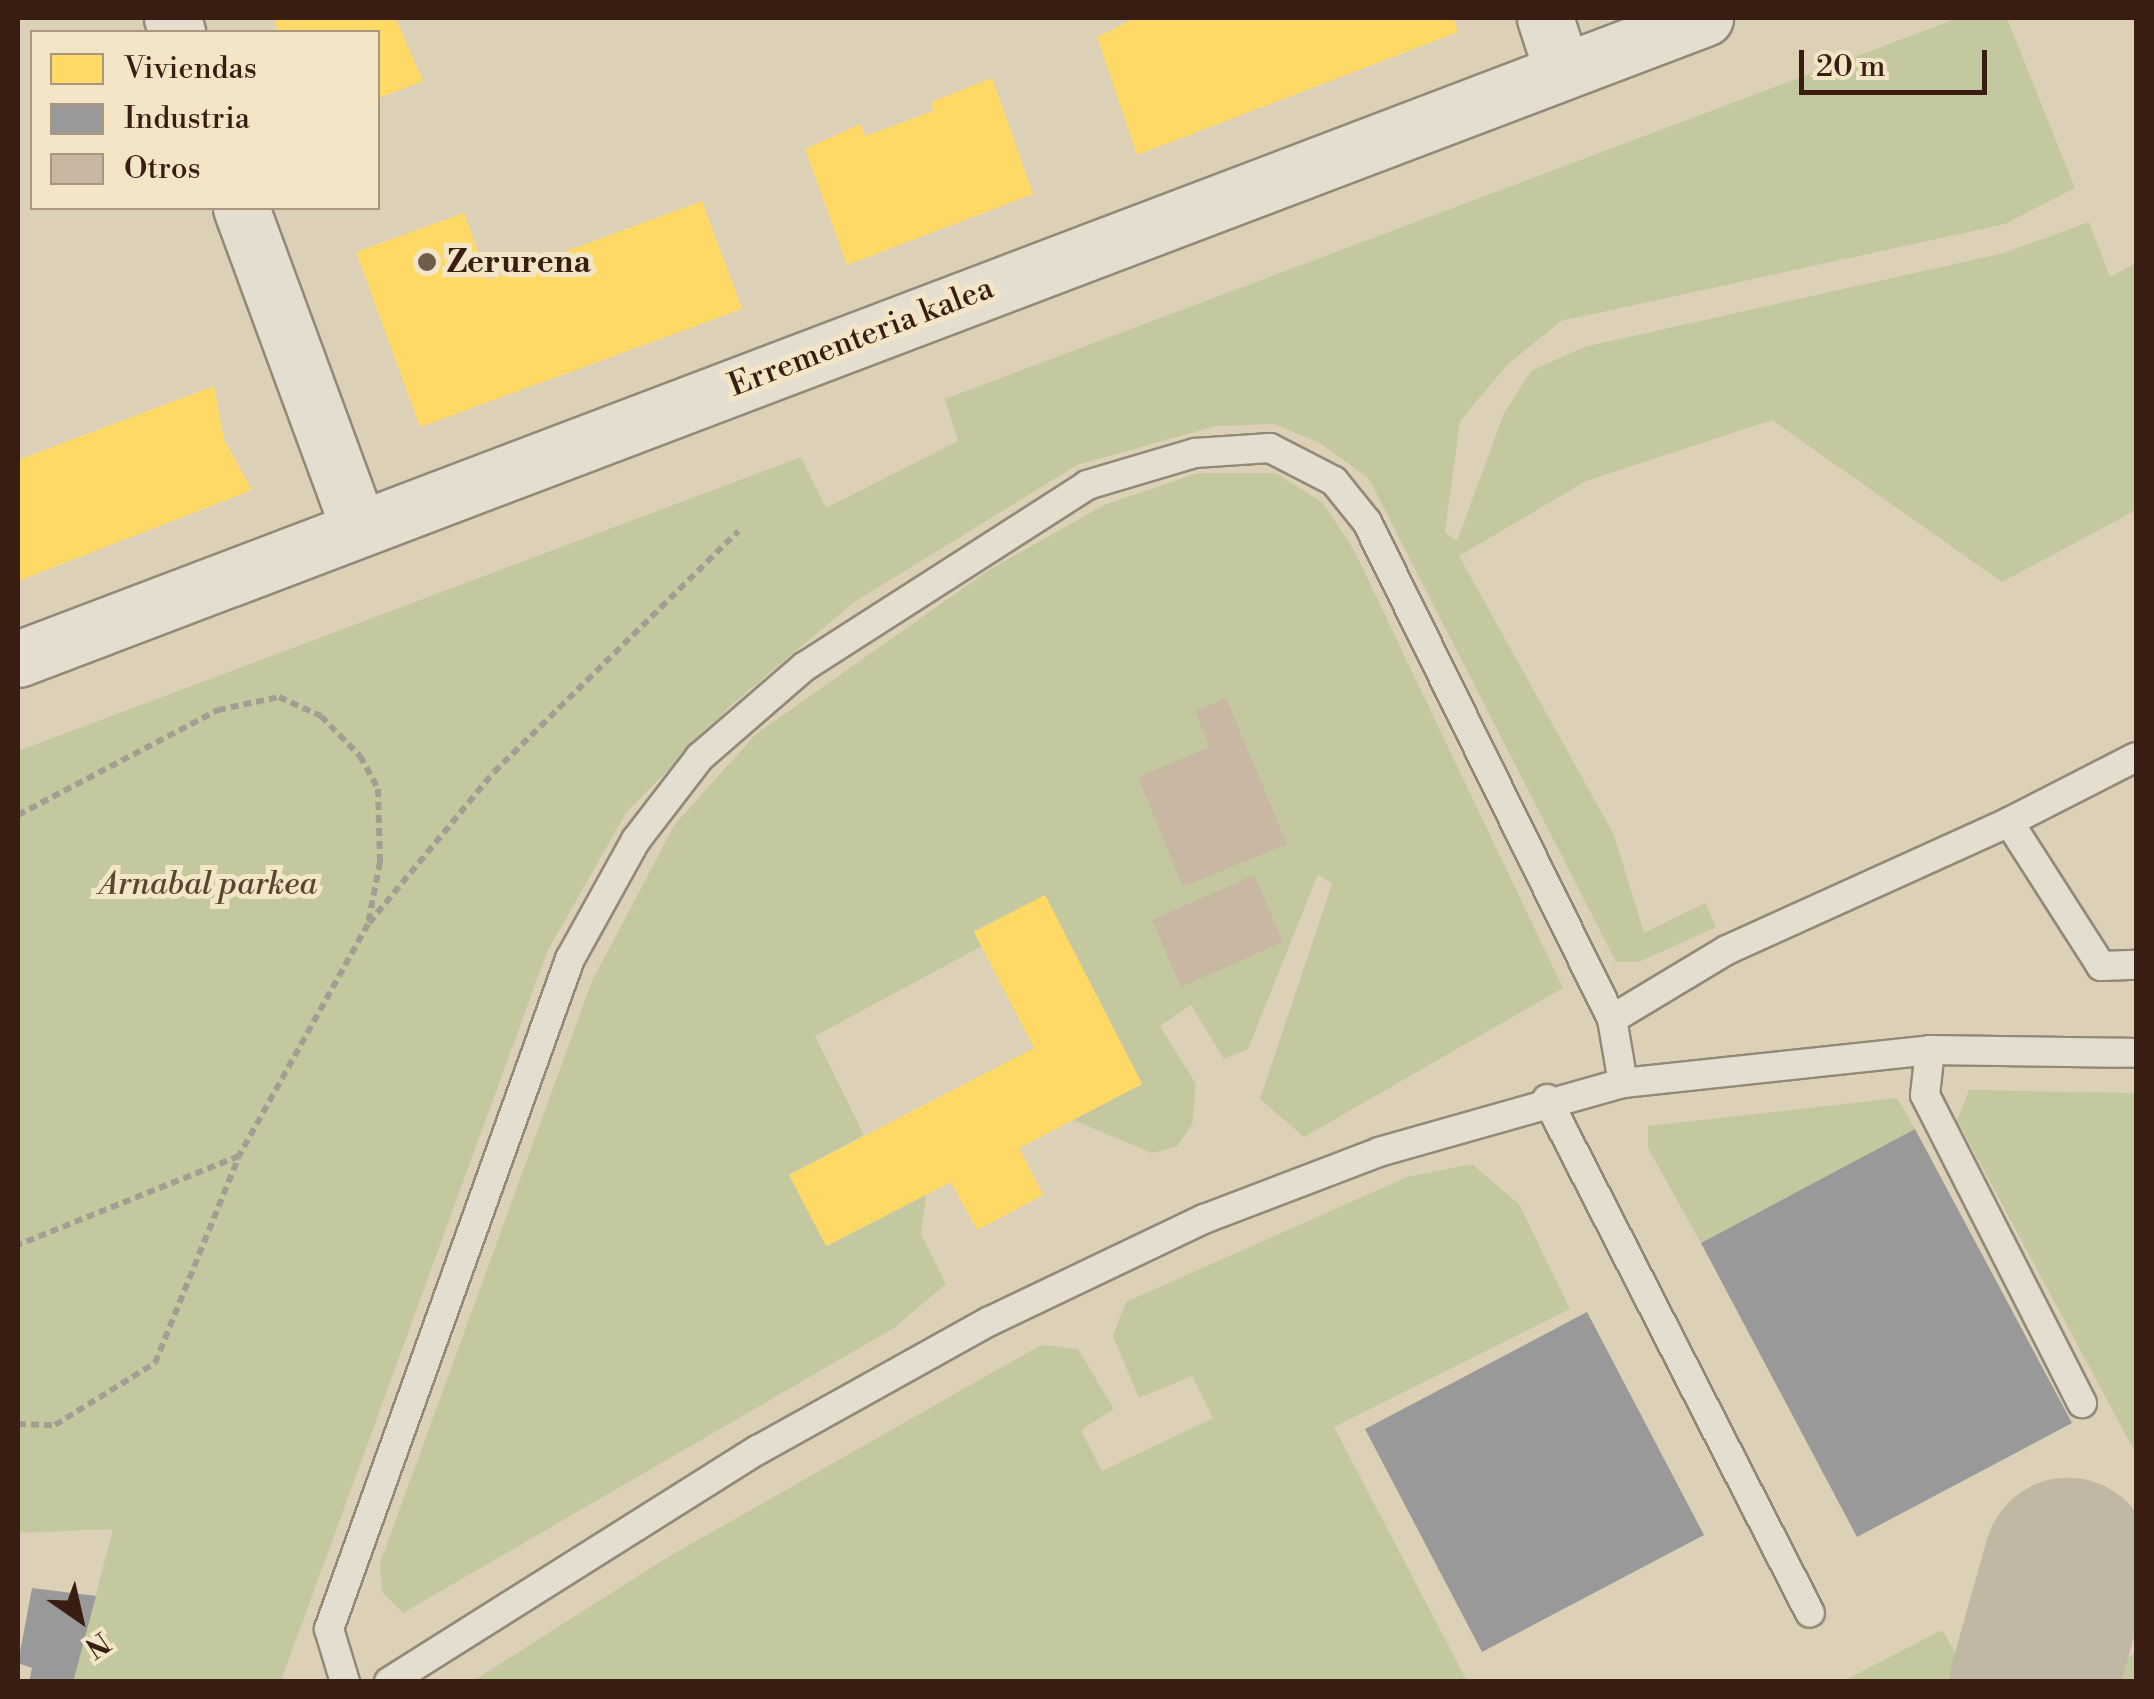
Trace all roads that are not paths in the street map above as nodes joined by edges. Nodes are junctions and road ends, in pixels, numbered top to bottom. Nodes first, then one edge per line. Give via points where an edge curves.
1 (1545, 18) edge
2 (1705, 18) edge
3 (1562, 70) junction
4 (242, 210) edge
5 (359, 528) junction
6 (18, 659) edge
7 (2136, 757) edge
8 (2009, 822) junction
9 (2136, 965) edge
10 (1612, 1019) junction
11 (1930, 1050) junction
12 (2136, 1053) edge
13 (1623, 1083) junction
14 (1547, 1099) junction
15 (2082, 1403) dead end
16 (1810, 1613) dead end
17 (345, 1682) edge
18 (389, 1682) edge

1 - 3 street
2 - 3 street, Errementeria kalea
3 - 5 street, Errementeria kalea
4 - 5 street
5 - 6 street, Errementeria kalea
7 - 8 lane
8 - 9 lane via 2101,966
8 - 10 lane via 1728,950
10 - 13 lane
10 - 17 lane via 1367,522 1334,481 1270,448 1195,453 1087,485 804,668 700,758 636,840 570,959 329,1629
11 - 12 lane
11 - 13 lane
11 - 15 lane via 1925,1095
13 - 14 lane
14 - 16 lane
14 - 18 lane via 1204,1219 990,1320 758,1450

